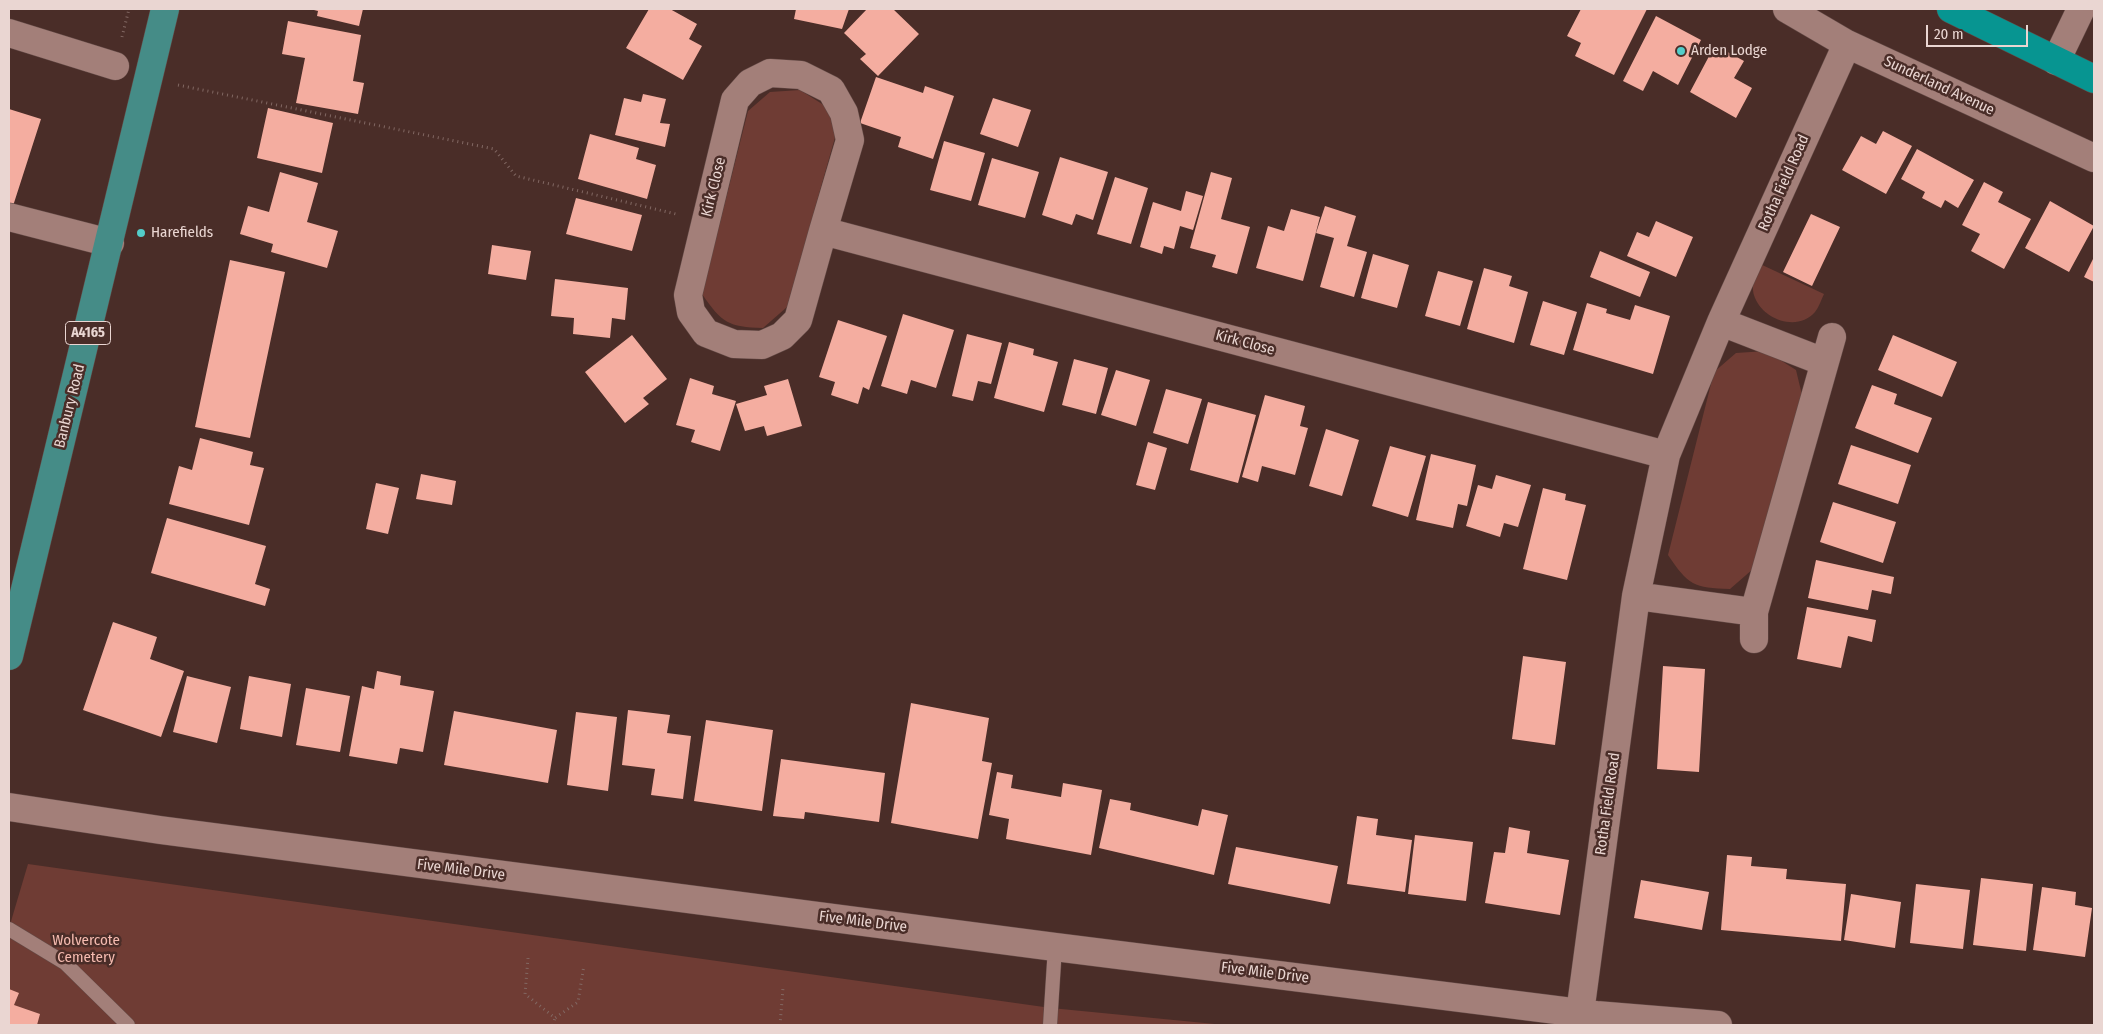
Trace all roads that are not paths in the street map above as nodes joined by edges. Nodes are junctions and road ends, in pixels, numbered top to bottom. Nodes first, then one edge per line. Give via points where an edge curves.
1 (165, 9) edge
2 (1787, 9) edge
3 (1951, 9) edge
4 (2081, 9) edge
5 (9, 33) edge
6 (1847, 44) junction
7 (2056, 61) junction
8 (109, 64) dead end
9 (2094, 79) edge
10 (2094, 158) edge
11 (9, 217) edge
12 (823, 231) junction
13 (110, 243) junction
14 (1720, 322) junction
15 (1666, 455) junction
16 (1636, 596) junction
17 (1754, 612) junction
18 (1754, 639) dead end
19 (9, 656) edge
20 (9, 807) edge
21 (9, 929) edge
22 (1055, 948) junction
23 (1590, 1017) edge
24 (128, 1025) edge
25 (1050, 1025) edge
26 (1718, 1025) edge

1 - 13 main road, Banbury Road / A4165
2 - 6 street, Sunderland Avenue
3 - 7 highway
4 - 7 street
5 - 8 street
6 - 10 street, Sunderland Avenue
6 - 14 street, Rotha Field Road
7 - 9 highway
11 - 13 street
12 - 12 street, Kirk Close via 798,320 782,336 762,345 734,344 706,333 691,312 688,295 735,100 750,83 770,72 801,75 831,90 844,113 850,140
12 - 15 street, Kirk Close
13 - 19 main road, Banbury Road / A4165
14 - 15 street, Rotha Field Road
14 - 17 street via 1828,350
15 - 16 street, Rotha Field Road
16 - 17 street
16 - 23 street, Rotha Field Road
17 - 18 street
20 - 22 street, Five Mile Drive via 160,830
21 - 24 lane via 65,963
22 - 23 street, Five Mile Drive
22 - 25 lane
23 - 26 street, Five Mile Drive

